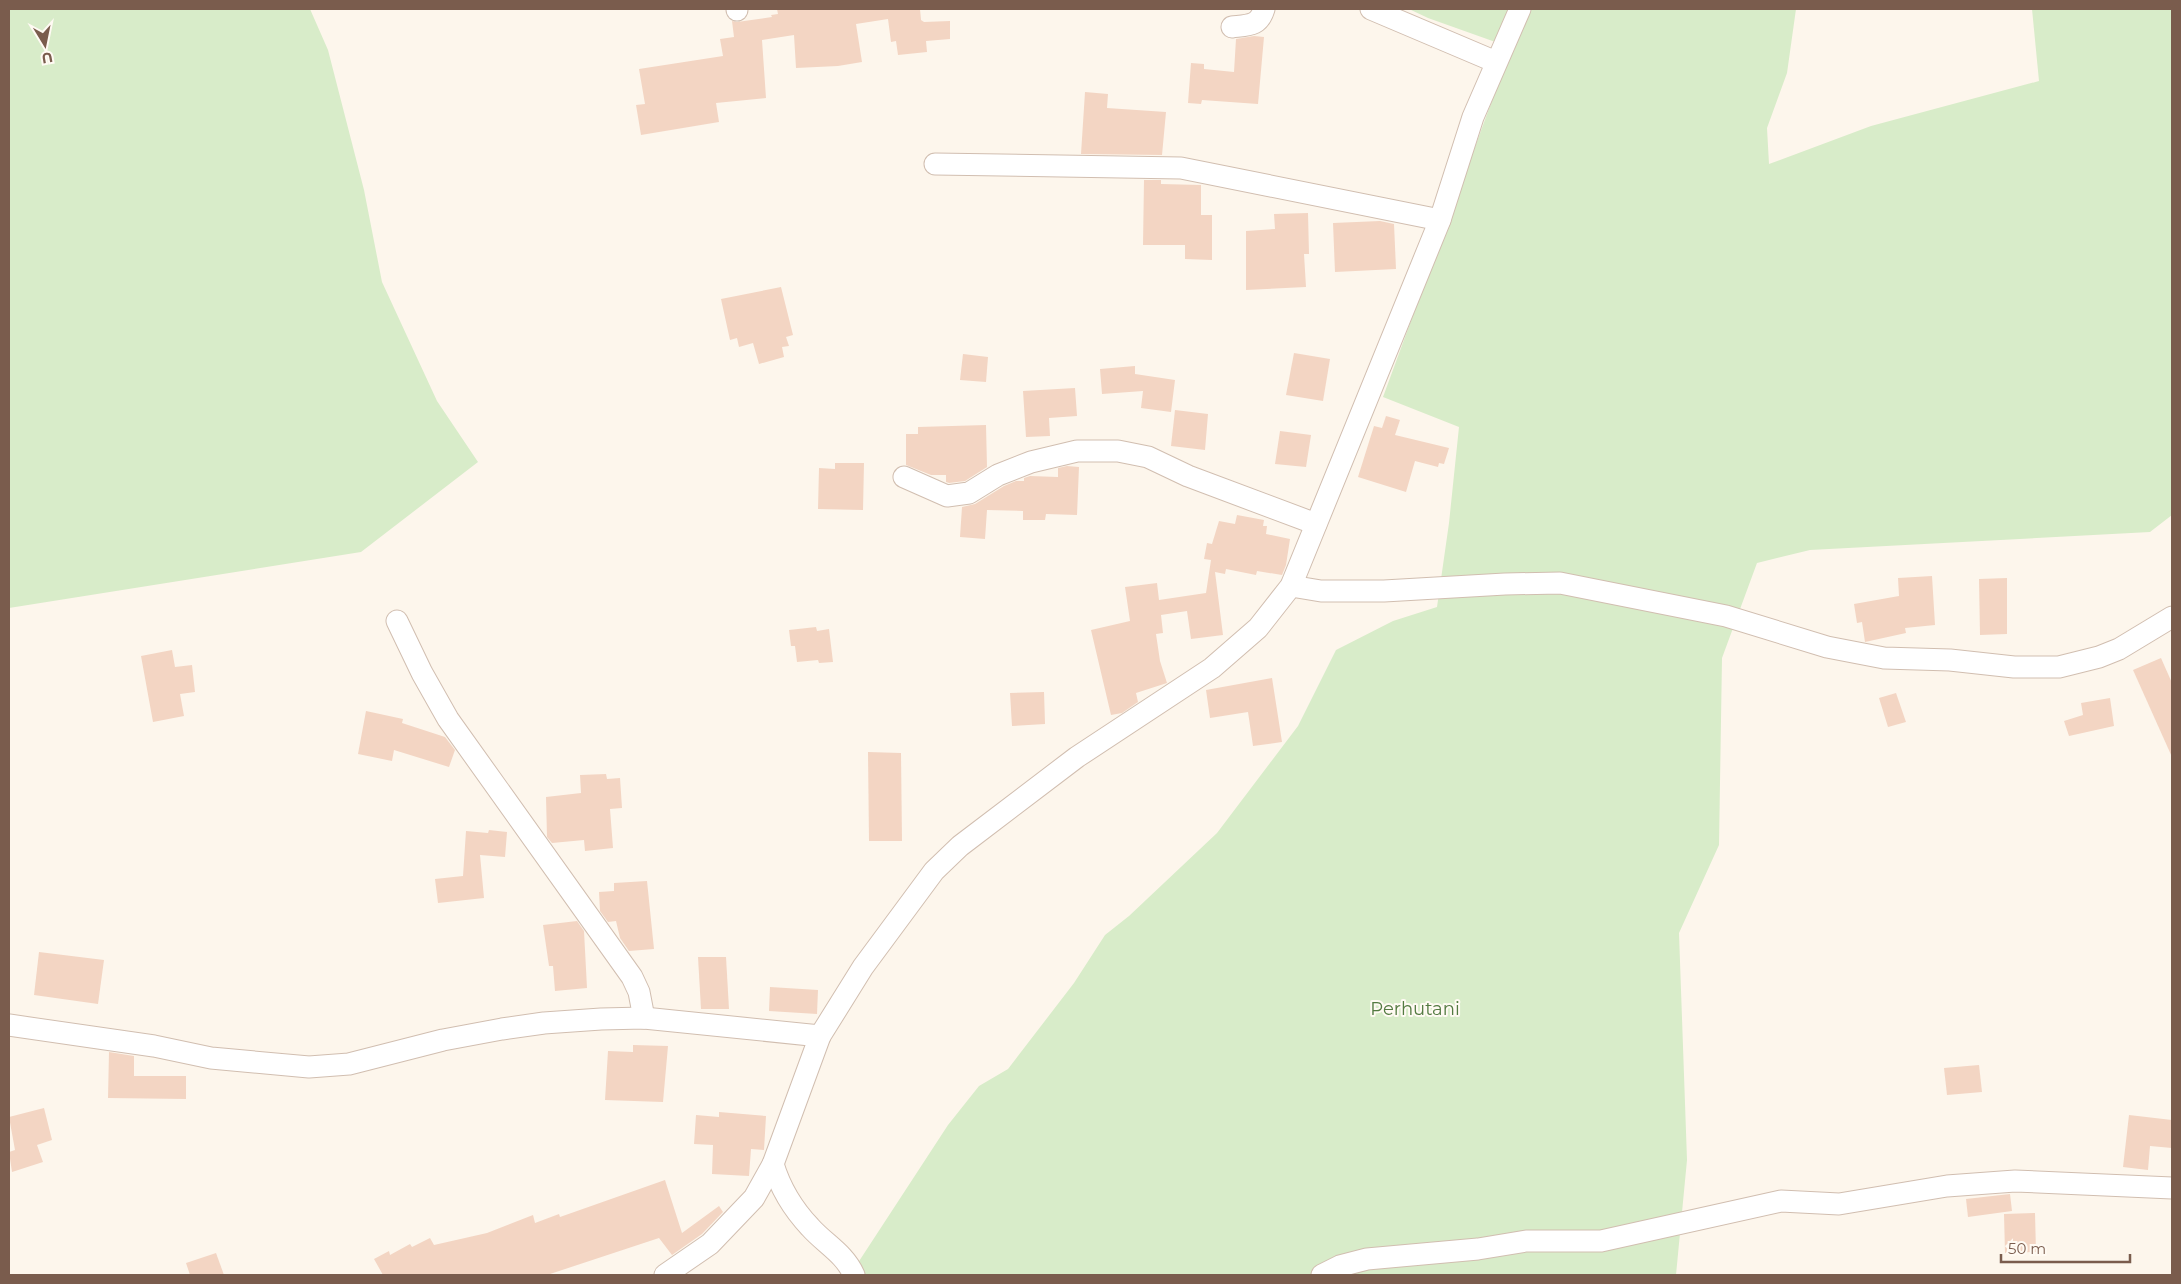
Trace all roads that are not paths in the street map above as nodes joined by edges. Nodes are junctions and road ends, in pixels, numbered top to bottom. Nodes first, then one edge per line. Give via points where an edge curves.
1 (1264, 9) edge
2 (1371, 9) edge
3 (1520, 9) edge
4 (1232, 27) dead end
5 (1496, 62) junction
6 (935, 164) dead end
7 (1440, 220) junction
8 (904, 477) dead end
9 (1316, 524) junction
10 (1291, 586) junction
11 (2172, 617) edge
12 (397, 621) dead end
13 (644, 1018) junction
14 (9, 1025) edge
15 (820, 1036) junction
16 (773, 1164) junction
17 (2172, 1188) edge
18 (665, 1275) edge
19 (854, 1275) edge
20 (1322, 1275) edge

1 - 4 street via 1255,25
2 - 5 street
3 - 5 street
5 - 7 street via 1473,117
6 - 7 street via 1181,168
7 - 9 street
8 - 9 street via 947,496 969,493 998,475 1030,462 1077,451 1118,450 1148,457 1188,476
9 - 10 street
10 - 11 street via 1321,591 1384,591 1560,583 1726,616 1827,647 1875,656 2014,668 2059,666 2099,657 2119,649
10 - 15 street via 1258,628 1212,668 1076,757 960,846 916,893 863,967
12 - 13 street via 448,719 632,977 639,992
13 - 14 street via 544,1023 443,1040 349,1064 309,1067 211,1058 154,1046
13 - 15 street
15 - 16 street
16 - 18 street via 754,1198 735,1220 710,1244
16 - 19 street via 778,1180 810,1228 843,1256
17 - 20 street via 2015,1181 1947,1186 1839,1204 1781,1201 1601,1241 1526,1241 1367,1260 1340,1266

